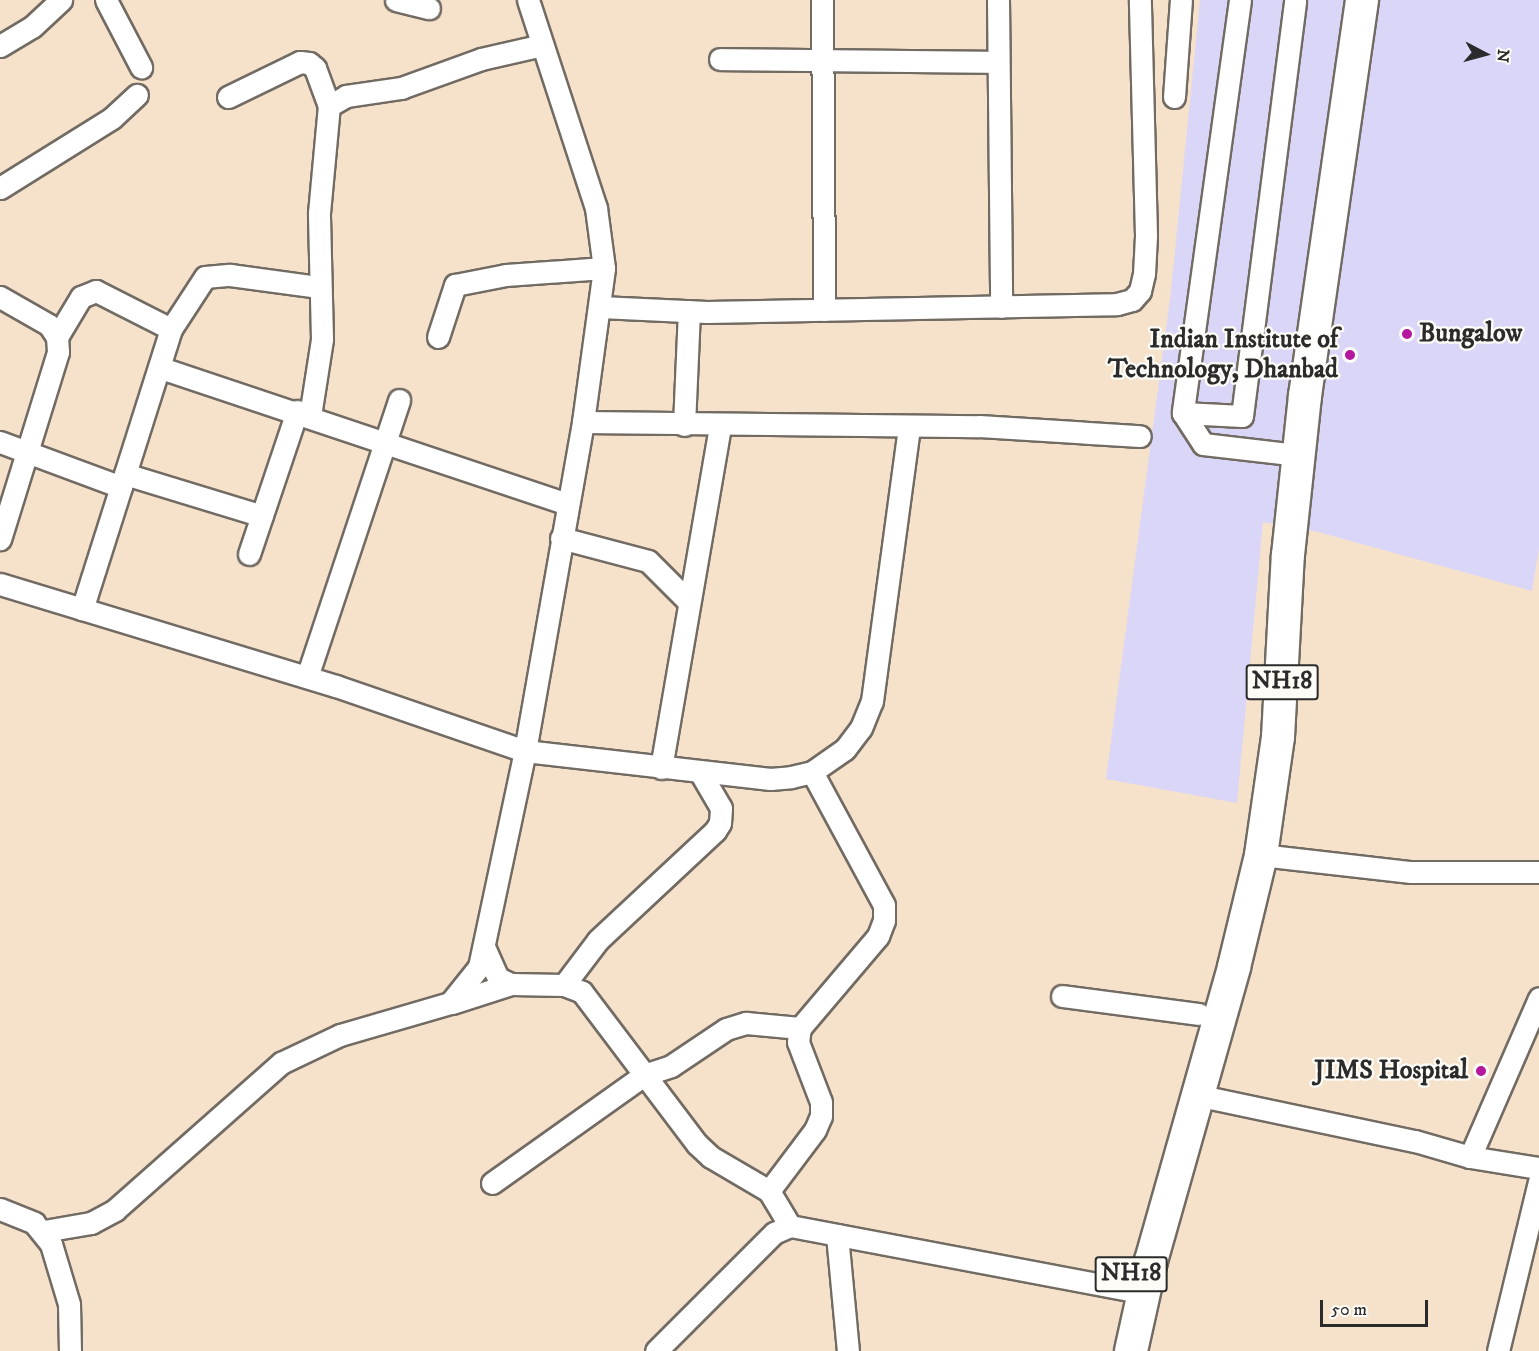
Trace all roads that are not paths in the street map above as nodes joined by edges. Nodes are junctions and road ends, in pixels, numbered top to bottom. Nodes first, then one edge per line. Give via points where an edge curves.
1 (62, 0) edge
2 (106, 0) edge
3 (396, 0) edge
4 (528, 0) edge
5 (822, 0) edge
6 (998, 0) edge
7 (1140, 0) edge
8 (1180, 0) edge
9 (1240, 0) edge
10 (1295, 0) edge
11 (1343, 0) edge
12 (1362, 0) edge
13 (429, 8) dead end
14 (542, 45) junction
15 (0, 46) edge
16 (720, 59) dead end
17 (821, 60) junction
18 (998, 62) junction
19 (141, 67) dead end
20 (137, 94) dead end
21 (228, 97) dead end
22 (1174, 98) dead end
23 (328, 106) junction
24 (0, 188) edge
25 (604, 268) junction
26 (319, 287) junction
27 (0, 297) edge
28 (1001, 307) junction
29 (600, 308) junction
30 (824, 310) junction
31 (689, 311) junction
32 (171, 329) junction
33 (57, 337) junction
34 (438, 337) dead end
35 (161, 368) junction
36 (399, 400) dead end
37 (304, 413) junction
38 (1183, 413) junction
39 (583, 422) junction
40 (684, 425) junction
41 (720, 426) junction
42 (909, 426) junction
43 (1140, 436) dead end
44 (386, 440) junction
45 (0, 442) edge
46 (29, 451) junction
47 (1281, 453) junction
48 (123, 480) junction
49 (568, 504) junction
50 (262, 516) junction
51 (0, 538) edge
52 (561, 538) junction
53 (249, 554) dead end
54 (0, 584) edge
55 (689, 602) junction
56 (82, 609) junction
57 (307, 677) junction
58 (525, 751) junction
59 (661, 768) junction
60 (700, 772) junction
61 (812, 772) junction
62 (1261, 855) junction
63 (1539, 872) edge
64 (486, 949) junction
65 (512, 984) junction
66 (564, 985) junction
67 (1062, 996) dead end
68 (1539, 998) edge
69 (450, 1003) junction
70 (1199, 1014) junction
71 (800, 1028) junction
72 (644, 1075) junction
73 (1197, 1095) junction
74 (1470, 1156) junction
75 (1539, 1168) edge
76 (1539, 1181) edge
77 (492, 1183) dead end
78 (769, 1191) junction
79 (0, 1209) edge
80 (790, 1226) junction
81 (44, 1231) junction
82 (837, 1235) junction
83 (1135, 1292) junction
84 (844, 1350) edge
85 (70, 1351) edge
86 (656, 1351) edge
87 (1115, 1351) edge
88 (1131, 1351) edge
89 (1498, 1351) edge

1 - 15 street via 32,27
2 - 19 street
3 - 13 street
4 - 14 street
5 - 17 street
6 - 18 street
7 - 28 street via 1146,235 1140,291 1132,300 1118,304
8 - 22 street
9 - 38 street
10 - 38 street via 1242,416
11 - 47 highway, NH18
12 - 62 highway, NH18 via 1305,396 1288,555 1278,738
14 - 23 street via 481,59 401,88 346,96
14 - 25 street via 596,208
16 - 17 street
17 - 18 street
17 - 30 street
18 - 28 street
20 - 24 street via 112,118
21 - 23 street via 300,62 315,68
23 - 26 street via 318,213
25 - 29 street
25 - 34 street via 506,275 455,285
26 - 32 street via 230,274 205,277
26 - 37 street via 322,339
27 - 33 street via 49,325
28 - 30 street
29 - 31 street
29 - 39 street
30 - 31 street
31 - 40 street
32 - 33 street via 96,291 81,297
32 - 35 street
33 - 46 street via 58,352
35 - 37 street
35 - 48 street
36 - 44 street
37 - 44 street
37 - 50 street
38 - 47 street via 1203,444
39 - 40 street
39 - 49 street
40 - 41 street
41 - 42 street
41 - 55 street
42 - 43 street
42 - 61 street via 872,701 861,728 845,749
44 - 49 street
44 - 57 street
45 - 46 street
46 - 48 street
46 - 51 street
47 - 70 highway, NH18 via 1250,804 1240,862
48 - 50 street
48 - 56 street
49 - 52 street
50 - 53 street
52 - 55 street via 648,561
52 - 58 street
54 - 56 street
55 - 59 street
56 - 57 street
57 - 58 street
58 - 59 street
58 - 64 street
59 - 60 street
60 - 61 street via 770,779
60 - 66 street via 721,808 715,831 598,940
61 - 71 street via 884,905 884,920 878,936
62 - 63 street via 1411,872
62 - 73 highway, NH18
64 - 65 street via 498,978
64 - 69 street via 471,980
65 - 66 street
65 - 69 street
66 - 72 street via 588,997
67 - 70 street
68 - 74 street
69 - 81 street via 340,1035 281,1063 116,1210 91,1223
70 - 83 highway, NH18
71 - 72 street via 763,1023 726,1029 688,1057
71 - 78 street via 798,1042 821,1102 821,1116 815,1130
72 - 77 street
72 - 78 street via 704,1151
73 - 74 street
73 - 83 highway, NH18
74 - 75 street
76 - 89 street
78 - 80 street
79 - 81 street
80 - 82 street
80 - 86 street via 774,1233
81 - 85 street via 65,1281
82 - 83 street
82 - 84 street
83 - 87 highway, NH18
83 - 88 highway, NH18

